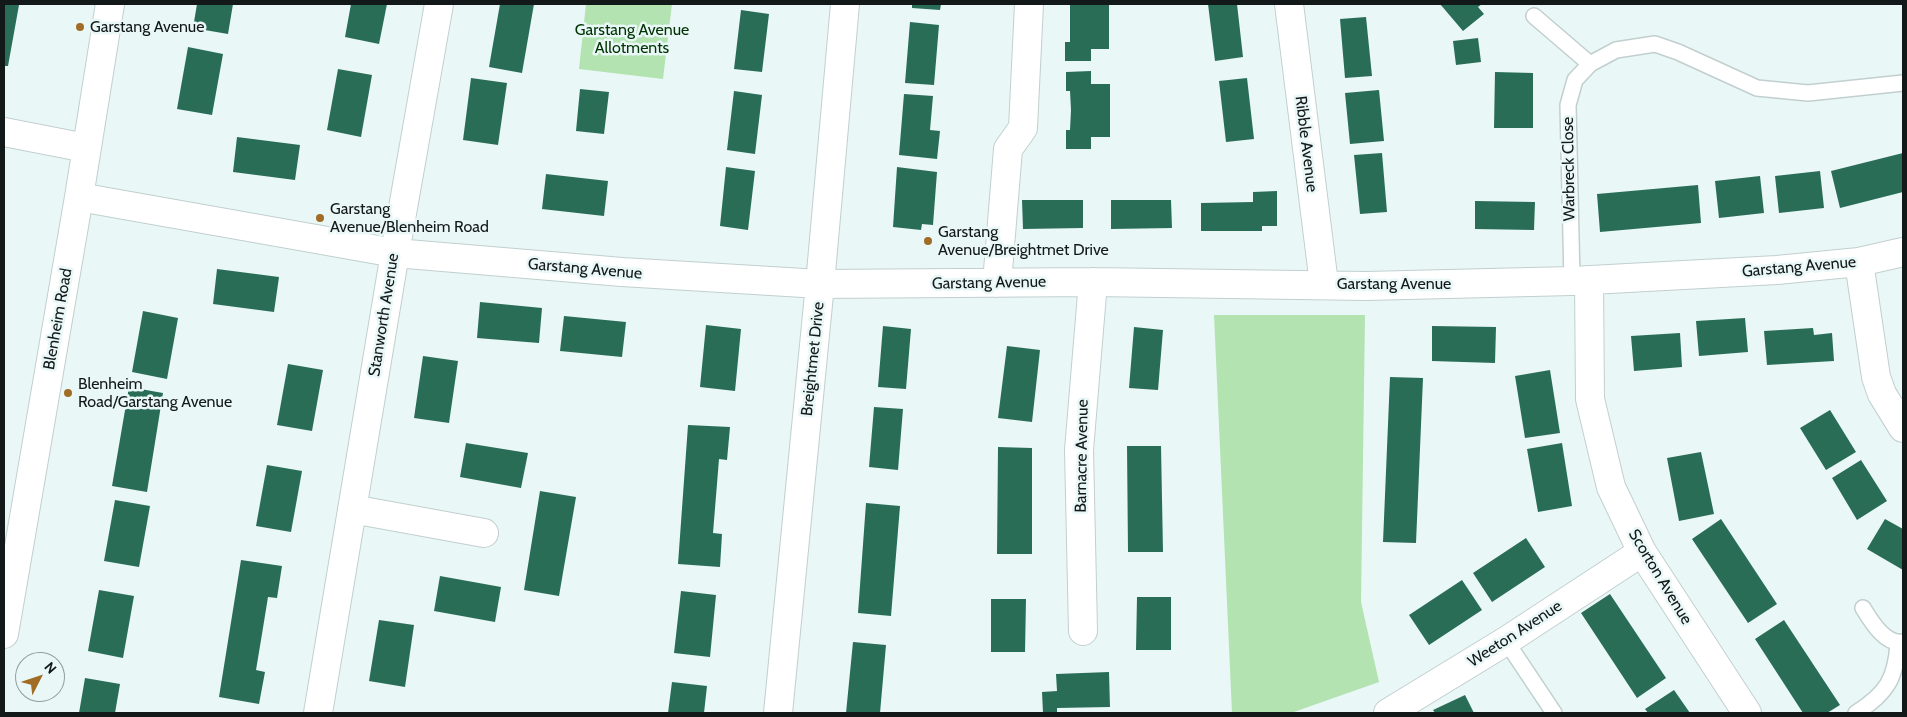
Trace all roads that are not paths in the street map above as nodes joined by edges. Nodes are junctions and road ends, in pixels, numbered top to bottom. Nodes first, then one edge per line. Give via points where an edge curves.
1 (110, 4) edge
2 (439, 4) edge
3 (845, 4) edge
4 (1029, 4) edge
5 (1289, 4) edge
6 (1534, 16) dead end
7 (1590, 64) junction
8 (1903, 83) edge
9 (4, 132) edge
10 (86, 148) junction
11 (79, 197) junction
12 (1903, 252) edge
13 (395, 253) junction
14 (1859, 262) junction
15 (1581, 281) junction
16 (1093, 282) junction
17 (997, 283) junction
18 (820, 284) junction
19 (1324, 284) junction
20 (1903, 428) edge
21 (352, 509) junction
22 (484, 533) dead end
23 (1642, 552) junction
24 (1863, 608) dead end
25 (1083, 632) dead end
26 (4, 634) edge
27 (1506, 641) junction
28 (1901, 643) edge
29 (318, 713) edge
30 (778, 713) edge
31 (1388, 713) edge
32 (1554, 713) edge
33 (1747, 713) edge
34 (1856, 713) edge

1 - 10 street, Blenheim Road
2 - 13 street, Stanworth Avenue
3 - 18 street, Breightmet Drive
4 - 17 street via 1023,128 1008,149
5 - 19 street, Ribble Avenue
6 - 7 lane
7 - 8 lane, Warbreck Close via 1616,50 1655,44 1757,88 1808,93
7 - 15 lane, Warbreck Close via 1575,80 1568,104
9 - 10 street
10 - 11 street, Blenheim Road
11 - 13 street, Garstang Avenue
11 - 26 street, Blenheim Road
12 - 14 street, Garstang Avenue
13 - 18 street, Garstang Avenue
13 - 21 street, Stanworth Avenue
14 - 15 street, Garstang Avenue
14 - 20 street via 1876,377 1882,394
15 - 19 street, Garstang Avenue
15 - 23 street, Scorton Avenue via 1590,399 1611,487
16 - 17 street, Garstang Avenue
16 - 19 street, Garstang Avenue
16 - 25 street, Barnacre Avenue via 1079,450
17 - 18 street, Garstang Avenue
18 - 30 street, Breightmet Drive
21 - 22 street
21 - 29 street, Stanworth Avenue
23 - 27 street, Weeton Avenue
23 - 33 street, Scorton Avenue
24 - 28 lane via 1877,631
27 - 31 street, Weeton Avenue
27 - 32 lane
28 - 34 lane via 1893,675 1884,691

